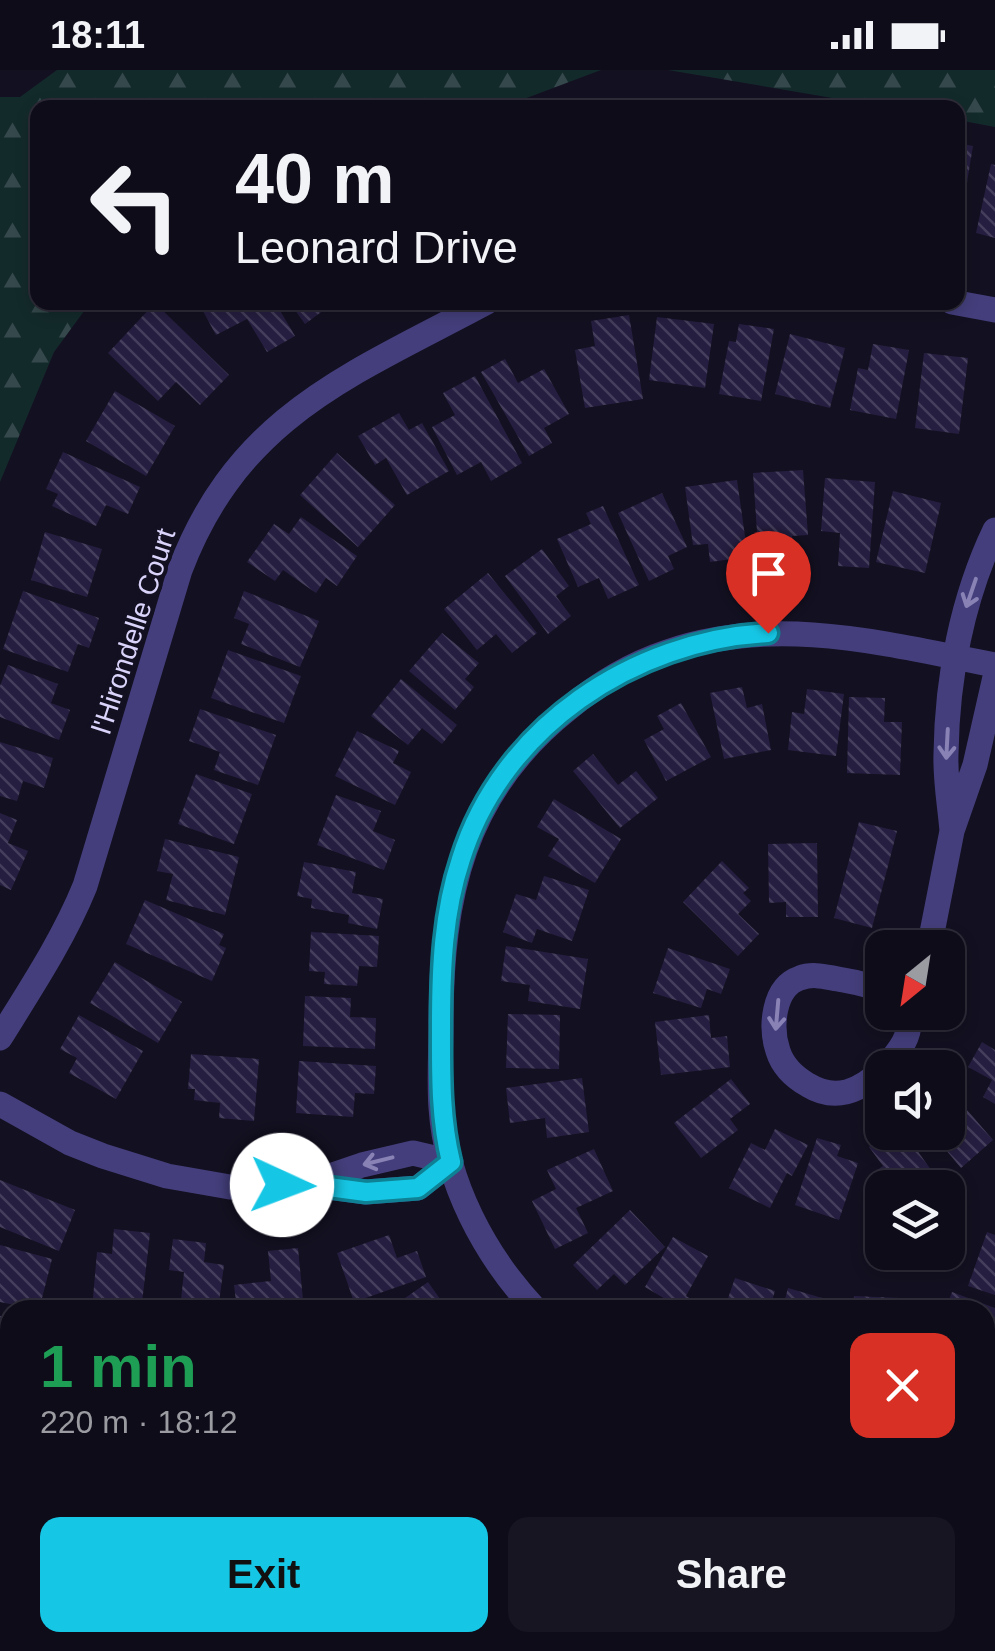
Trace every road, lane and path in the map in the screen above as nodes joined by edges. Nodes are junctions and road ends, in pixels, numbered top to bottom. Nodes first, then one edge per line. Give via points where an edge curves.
1 (965, 304) edge
2 (472, 310) edge
3 (995, 310) edge
4 (995, 530) edge
5 (956, 658) junction
6 (995, 665) edge
7 (995, 677) edge
8 (952, 831) junction
9 (933, 930) edge
10 (865, 984) edge
11 (0, 1038) edge
12 (865, 1083) edge
13 (0, 1104) edge
14 (451, 1162) junction
15 (526, 1300) edge

1 - 3 street
2 - 11 street, l'Hirondelle Court via 305,403 222,488 180,570 85,886
4 -> 5 street via 966,603
5 - 6 street
5 -> 8 street via 946,757
5 - 14 street via 806,633 736,634 636,664 538,734 486,803 454,884 441,988 441,1106
7 - 8 street
8 - 9 street
10 -> 12 street via 806,976 785,988 776,1011 776,1041 791,1073 828,1094
13 - 14 street via 103,1156 230,1187 418,1188
14 - 15 street via 479,1231

